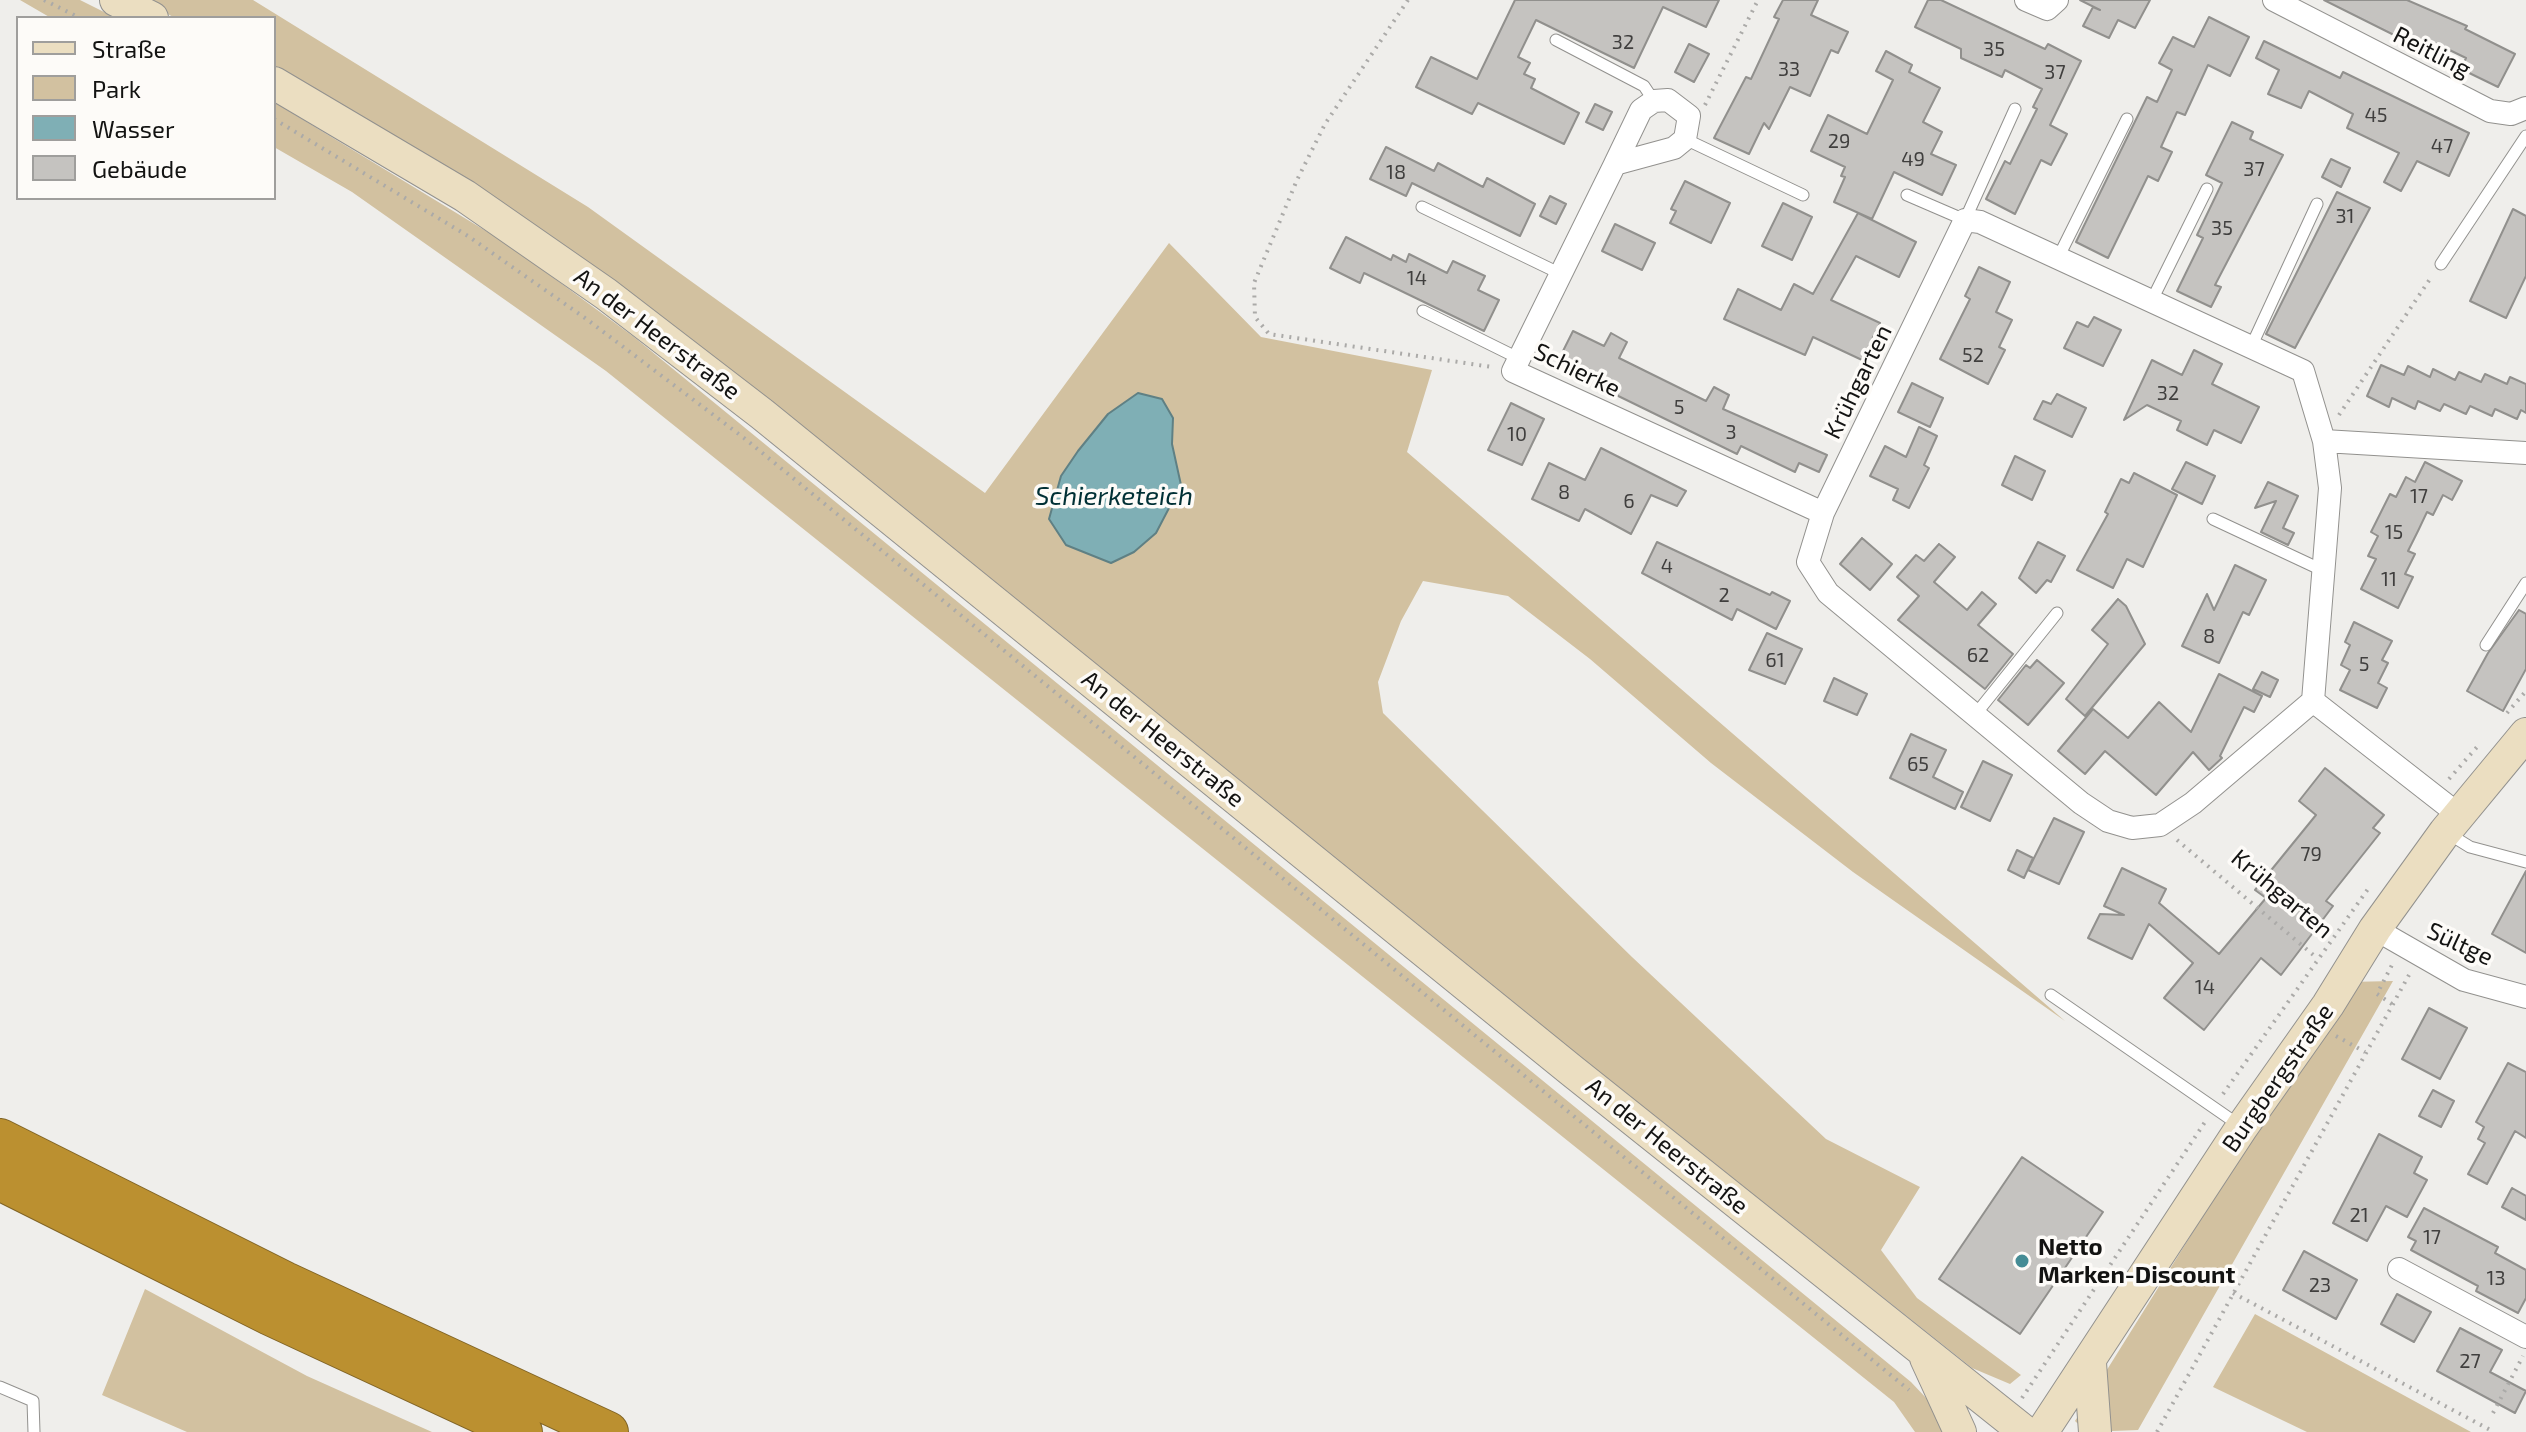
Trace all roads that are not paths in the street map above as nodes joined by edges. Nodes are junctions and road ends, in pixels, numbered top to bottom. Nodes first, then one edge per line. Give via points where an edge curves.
1 (116, 0) edge
2 (2026, 0) edge
3 (2057, 0) edge
4 (2274, 0) edge
5 (148, 16) edge
6 (1556, 40) dead end
7 (276, 84) edge
8 (1654, 101) junction
9 (2526, 108) edge
10 (2015, 109) dead end
11 (2127, 119) dead end
12 (2526, 136) edge
13 (1685, 139) junction
14 (1615, 164) junction
15 (2207, 189) dead end
16 (1803, 195) dead end
17 (1907, 195) dead end
18 (2317, 204) dead end
19 (1422, 207) dead end
20 (1965, 220) junction
21 (2058, 258) junction
22 (2441, 264) road end
23 (1561, 274) junction
24 (2151, 302) junction
25 (1423, 311) dead end
26 (2250, 348) junction
27 (1516, 365) junction
28 (2324, 441) junction
29 (2526, 453) edge
30 (1823, 513) junction
31 (2213, 519) dead end
32 (2322, 570) junction
33 (2526, 583) edge
34 (2057, 613) dead end
35 (2486, 645) dead end
36 (2313, 701) junction
37 (1975, 715) junction
38 (2526, 734) edge
39 (2452, 823) junction
40 (2526, 862) edge
41 (2399, 943) junction
42 (2051, 995) dead end
43 (2526, 997) edge
44 (2242, 1127) junction
45 (0, 1139) edge
46 (0, 1180) edge
47 (2399, 1269) dead end
48 (2526, 1337) edge
49 (1923, 1351) junction
50 (2090, 1363) junction
51 (0, 1387) edge
52 (34, 1432) edge
53 (522, 1432) edge
54 (608, 1432) edge
55 (1960, 1432) edge
56 (2025, 1432) edge
57 (2042, 1432) edge
58 (2095, 1432) edge

1 - 5 street
2 - 3 street via 2047,9
4 - 9 street, Reitling via 2490,111 2511,114
6 - 8 lane via 1644,86
7 - 49 street, An der Heerstraße via 465,196 606,294 762,414
8 - 13 street via 1668,100 1689,116
8 - 14 street, Schierke via 1641,110
10 - 20 lane
11 - 21 lane
12 - 22 lane
13 - 14 street via 1674,148
13 - 16 lane
14 - 23 street, Schierke
15 - 24 lane
17 - 20 lane
18 - 26 lane
19 - 23 lane
20 - 21 street
20 - 30 street, Krühgarten
21 - 24 street
23 - 27 street, Schierke
24 - 26 street
25 - 27 lane
26 - 28 street via 2303,371
27 - 30 street, Schierke
28 - 29 street
28 - 32 street via 2330,488
30 - 37 street, Krühgarten via 1808,562 1828,593
31 - 32 lane
32 - 36 street
33 - 35 lane
34 - 37 lane
36 - 37 street, Krühgarten via 2193,803 2160,825 2132,828 2108,821 2081,803
36 - 39 street
38 - 39 street, Burgbergstraße
39 - 40 lane via 2470,847
39 - 41 street, Burgbergstraße
41 - 43 street, Sültge via 2464,980
41 - 44 street, Burgbergstraße via 2347,977
42 - 44 lane
44 - 50 street, Burgbergstraße
45 - 54 highway via 285,1282
46 - 53 highway via 270,1315
47 - 48 street
49 - 55 street
49 - 56 street, An der Heerstraße
50 - 57 street, Burgbergstraße
50 - 58 street
51 - 52 lane via 33,1401

